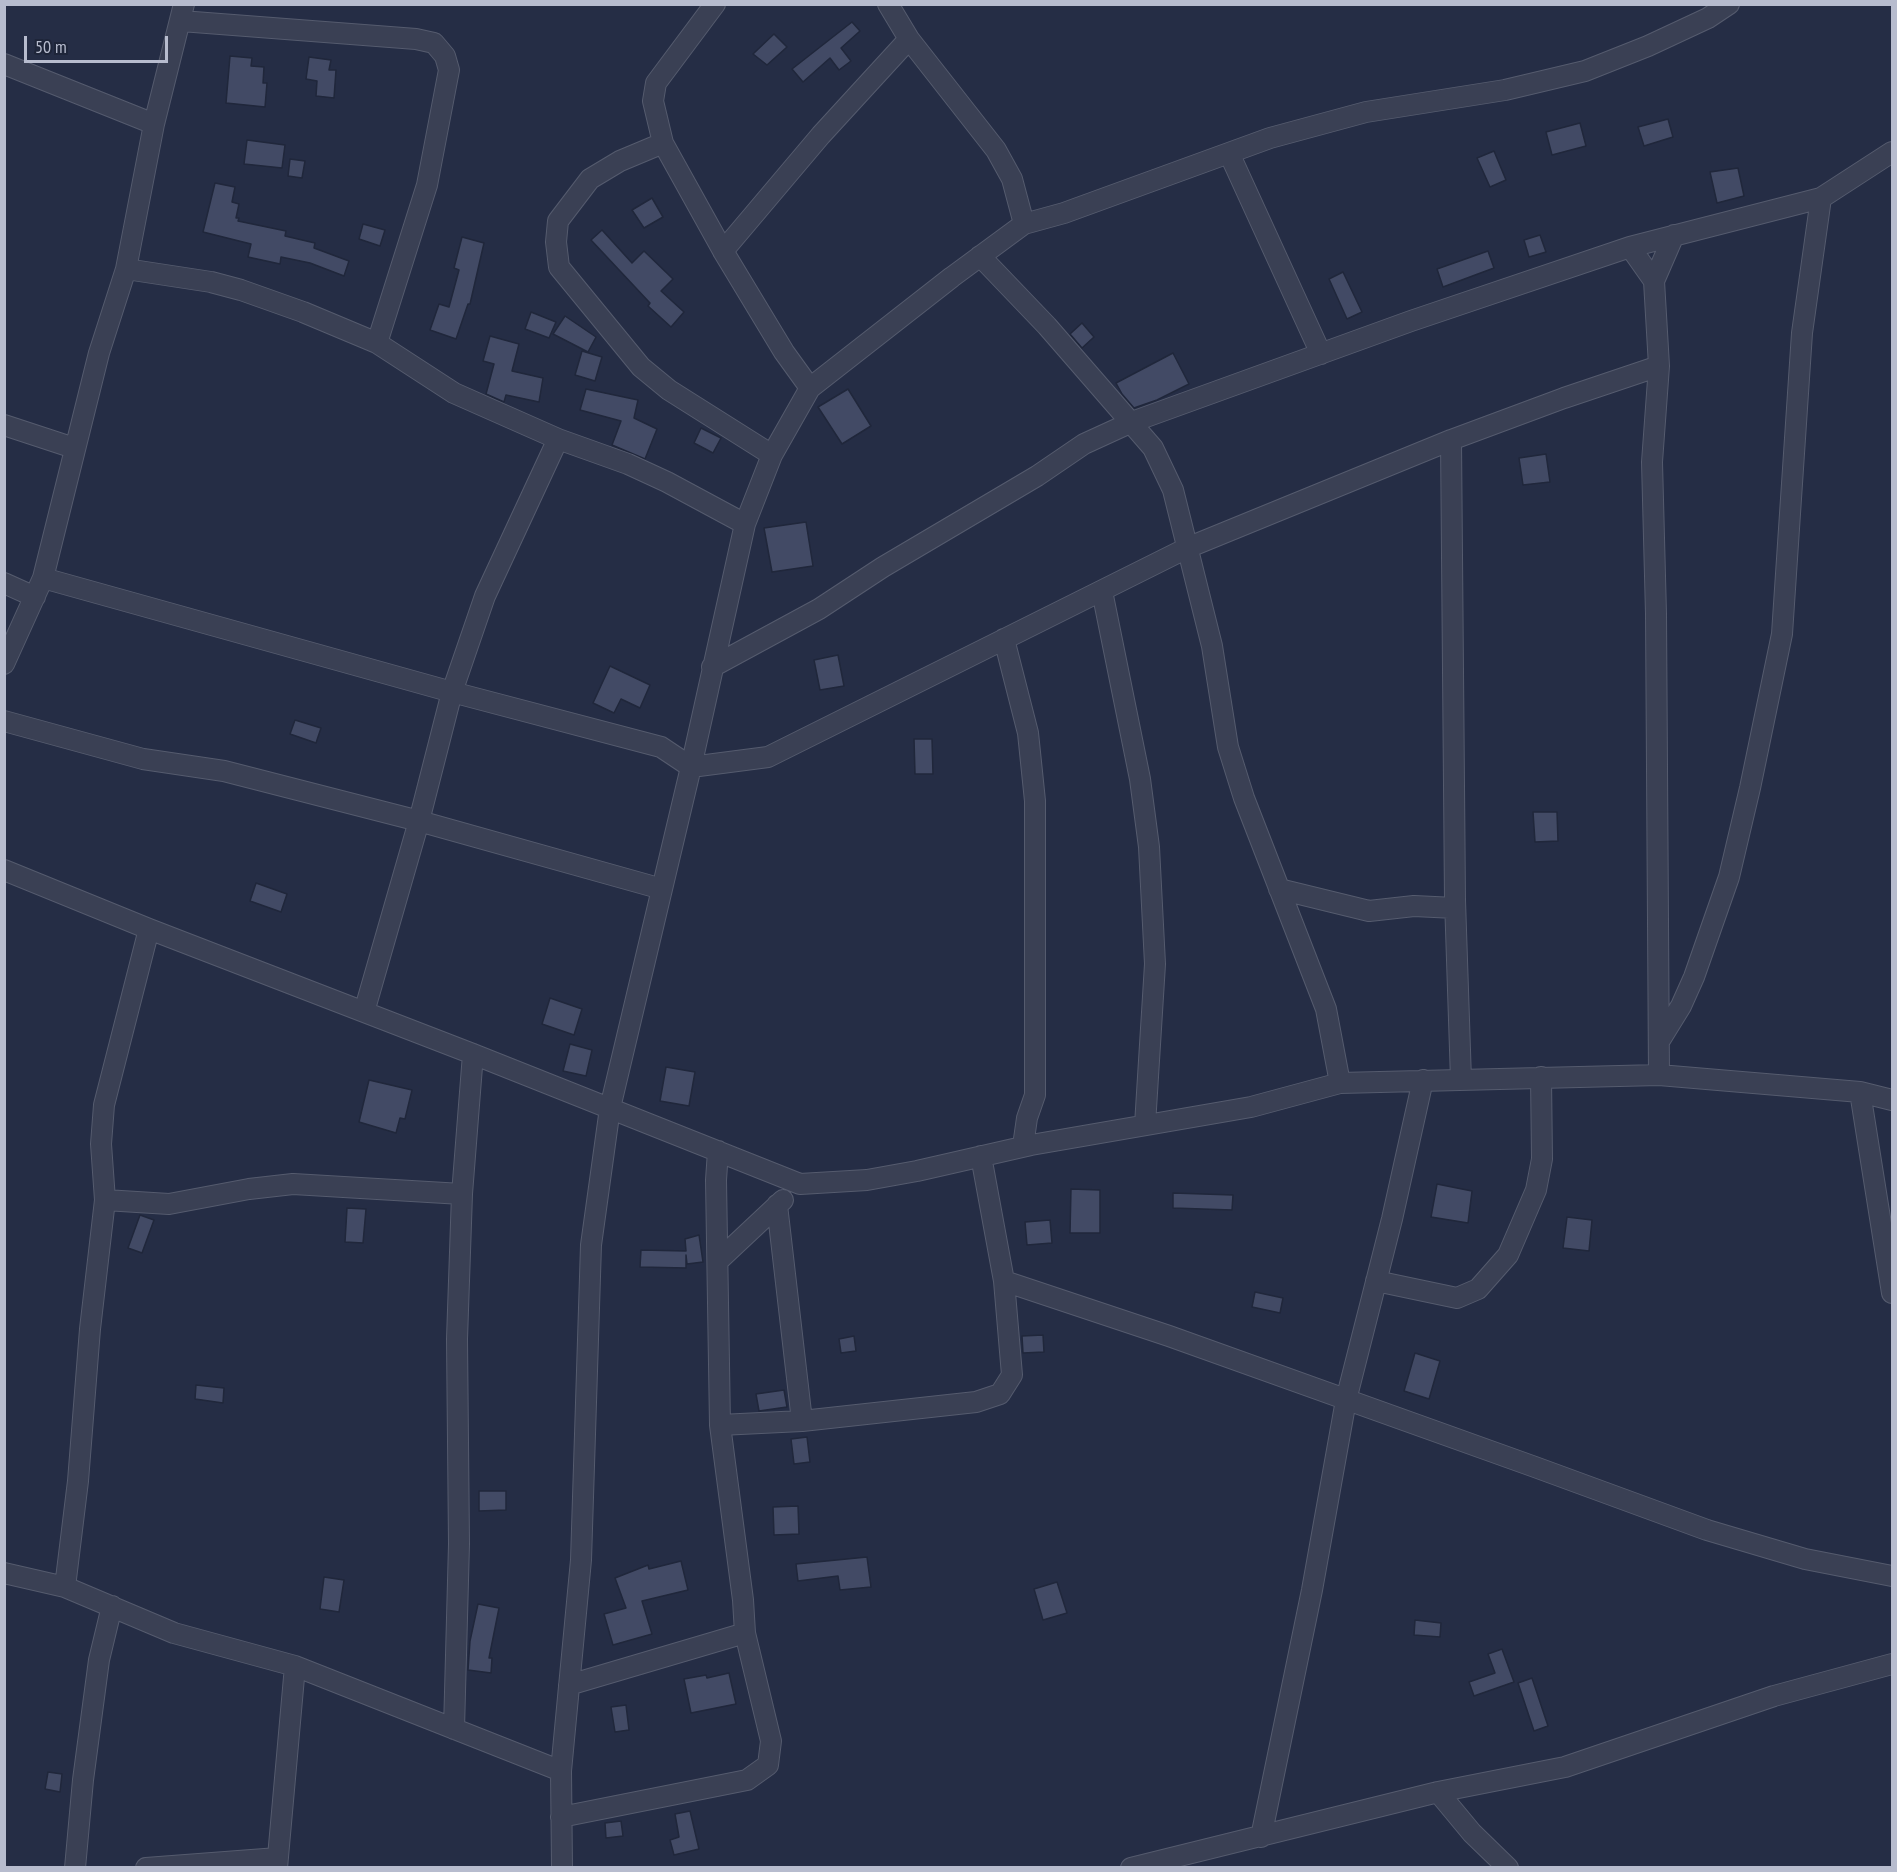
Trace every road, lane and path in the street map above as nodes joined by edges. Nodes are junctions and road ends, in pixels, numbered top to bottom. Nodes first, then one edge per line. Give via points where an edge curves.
1 (715, 4) edge
2 (888, 4) edge
3 (1729, 4) edge
4 (183, 13) edge
5 (909, 39) junction
6 (4, 64) edge
7 (154, 124) junction
8 (663, 143) junction
9 (1893, 152) edge
10 (1229, 153) junction
11 (1821, 198) junction
12 (1024, 224) junction
13 (1674, 235) junction
14 (1630, 247) junction
15 (723, 251) junction
16 (980, 256) junction
17 (126, 269) junction
18 (1654, 281) junction
19 (376, 342) junction
20 (1321, 354) junction
21 (1659, 366) junction
22 (810, 388) junction
23 (1132, 422) junction
24 (4, 424) edge
25 (558, 439) junction
26 (1451, 440) junction
27 (74, 448) junction
28 (772, 455) junction
29 (746, 524) junction
30 (1187, 548) junction
31 (43, 578) junction
32 (4, 583) edge
33 (1101, 591) junction
34 (35, 597) junction
35 (1004, 639) junction
36 (4, 664) edge
37 (712, 667) junction
38 (452, 692) junction
39 (4, 721) edge
40 (691, 767) junction
41 (419, 821) junction
42 (4, 870) edge
43 (663, 889) junction
44 (1279, 889) junction
45 (1455, 908) junction
46 (149, 929) junction
47 (364, 1012) junction
48 (1660, 1040) junction
49 (473, 1054) junction
50 (1659, 1075) junction
51 (1541, 1077) junction
52 (1422, 1080) junction
53 (1461, 1080) junction
54 (1340, 1083) junction
55 (1860, 1092) junction
56 (1893, 1100) edge
57 (610, 1108) junction
58 (1145, 1125) junction
59 (1023, 1146) junction
60 (718, 1151) junction
61 (981, 1156) junction
62 (800, 1184) junction
63 (462, 1194) junction
64 (105, 1200) junction
65 (777, 1205) junction
66 (718, 1260) junction
67 (1004, 1281) junction
68 (1376, 1281) junction
69 (1893, 1293) edge
70 (1346, 1400) junction
71 (802, 1421) junction
72 (720, 1425) junction
73 (4, 1573) edge
74 (1893, 1576) edge
75 (65, 1587) junction
76 (112, 1606) junction
77 (745, 1633) junction
78 (1893, 1664) edge
79 (296, 1666) junction
80 (569, 1685) junction
81 (454, 1729) junction
82 (561, 1771) junction
83 (1438, 1792) junction
84 (561, 1816) junction
85 (1261, 1837) junction
86 (278, 1863) edge
87 (75, 1868) edge
88 (146, 1868) edge
89 (562, 1868) edge
90 (1131, 1868) edge
91 (1508, 1868) edge

1 - 8 street via 656,83 653,101
2 - 5 street
3 - 10 street via 1648,46 1585,71 1505,90 1366,112
4 - 7 street
4 - 19 street via 416,39 434,43 445,56 449,70 427,185
5 - 12 street via 996,150 1012,179
5 - 15 street
6 - 7 street
7 - 17 street
8 - 15 street
8 - 28 street via 590,179 558,221 559,267 641,367 669,390
9 - 11 street
10 - 12 street
10 - 20 street
11 - 13 street
11 - 48 street via 1802,333 1782,634 1729,877 1694,977
12 - 16 street
13 - 14 street
13 - 18 street
14 - 18 street
14 - 20 street
15 - 22 street
16 - 22 street
16 - 23 street
17 - 19 street via 241,290
17 - 27 street
18 - 21 street
19 - 25 street via 454,393
20 - 23 street
21 - 26 street
21 - 48 street via 1652,462
22 - 28 street
23 - 30 street via 1153,448 1173,490
23 - 37 street via 1084,444 819,609
24 - 27 street
25 - 29 street via 628,464
25 - 38 street via 484,596
26 - 30 street
26 - 45 street
27 - 31 street
28 - 29 street
29 - 37 street
30 - 33 street
30 - 44 street via 1212,646 1228,747
31 - 34 street
31 - 38 street
32 - 34 street
33 - 35 street
33 - 58 street via 1140,779 1149,848 1155,964
34 - 36 street
35 - 40 street via 768,756
35 - 59 street via 1028,733 1035,801 1035,1095
37 - 40 street
38 - 40 street via 661,747
38 - 41 street
39 - 41 street via 143,759 224,771
40 - 43 street
41 - 43 street
41 - 47 street
42 - 46 street
43 - 57 street
44 - 45 street via 1369,911 1414,906
44 - 54 street via 1326,1009
45 - 53 street
46 - 47 street
46 - 64 street via 104,1105 101,1144
47 - 49 street
48 - 50 street
49 - 57 street
49 - 63 street
50 - 51 street
50 - 55 street
51 - 53 street
51 - 68 street via 1542,1159 1536,1190 1508,1256 1478,1289 1457,1298
52 - 53 street
52 - 54 street
52 - 68 street
54 - 58 street via 1251,1107
55 - 56 street
55 - 69 street
57 - 60 street
57 - 80 street via 591,1245 581,1560
58 - 59 street
59 - 61 street
60 - 62 street
60 - 66 street
61 - 62 street via 867,1180
61 - 67 street
62 - 65 street
63 - 64 street via 293,1184 169,1204
63 - 81 street
64 - 75 street
65 - 66 street
65 - 71 street
66 - 72 street
67 - 70 street
67 - 71 street via 1012,1375 1000,1394 976,1402
68 - 70 street
70 - 74 street via 1707,1530 1805,1559
70 - 85 street
71 - 72 street
72 - 77 street
73 - 75 street
75 - 76 street
76 - 79 street via 174,1633
76 - 87 street via 99,1660
77 - 80 street
77 - 84 street via 771,1741 768,1765 747,1780
78 - 83 street via 1774,1696 1565,1767
79 - 81 street
79 - 86 street
80 - 82 street
81 - 82 street
82 - 84 street
83 - 85 street
83 - 91 street
84 - 89 street
85 - 90 street
86 - 88 street

